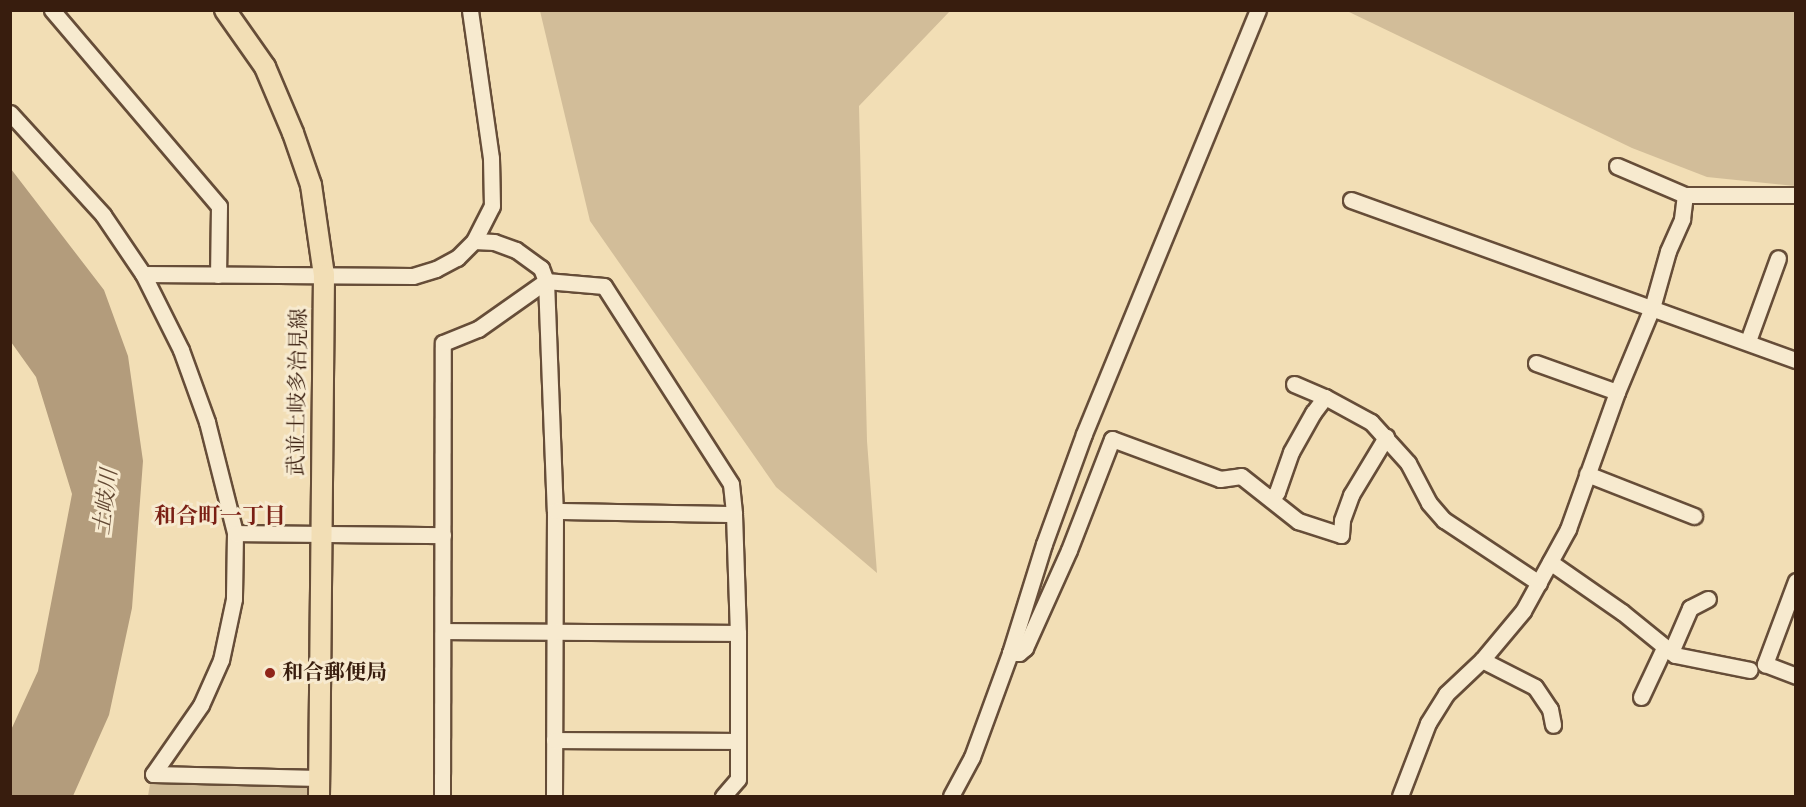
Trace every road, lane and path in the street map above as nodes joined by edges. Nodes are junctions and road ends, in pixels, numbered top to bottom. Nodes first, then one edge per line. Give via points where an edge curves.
1 (52, 10) edge
2 (225, 10) edge
3 (470, 10) edge
4 (1258, 10) edge
5 (10, 113) edge
6 (1617, 166) dead end
7 (1685, 195) junction
8 (1796, 195) edge
9 (1351, 200) dead end
10 (474, 241) junction
11 (1778, 258) dead end
12 (143, 274) junction
13 (218, 275) junction
14 (324, 275) junction
15 (546, 281) junction
16 (1652, 308) junction
17 (1748, 341) junction
18 (1796, 360) edge
19 (1536, 363) dead end
20 (1294, 384) dead end
21 (1617, 392) junction
22 (1326, 397) junction
23 (1386, 437) junction
24 (1587, 474) junction
25 (1271, 499) junction
26 (555, 511) junction
27 (734, 514) junction
28 (1694, 516) dead end
29 (320, 532) junction
30 (235, 533) junction
31 (443, 535) junction
32 (1550, 562) junction
33 (1796, 581) edge
34 (1539, 583) junction
35 (1708, 598) dead end
36 (443, 631) junction
37 (554, 631) junction
38 (738, 633) junction
39 (1668, 650) junction
40 (1010, 653) junction
41 (1482, 660) junction
42 (1750, 670) dead end
43 (1796, 676) edge
44 (1641, 697) dead end
45 (1553, 725) dead end
46 (554, 740) junction
47 (737, 741) junction
48 (319, 787) edge
49 (442, 796) edge
50 (554, 796) edge
51 (723, 796) edge
52 (951, 796) edge
53 (1400, 796) edge

1 - 13 street via 219,206
2 - 14 main road, 武並土岐多治見線 via 265,67 292,133 311,185
3 - 10 street via 493,183 492,206
4 - 40 street via 1084,434
5 - 12 street via 103,216
6 - 7 street
7 - 8 street
7 - 16 street via 1682,219
9 - 16 street
10 - 14 street via 457,258 413,276
10 - 15 street via 494,242 516,250 541,268
11 - 17 street
12 - 13 street
12 - 30 street via 181,350 207,422
13 - 14 street
14 - 29 main road, 武並土岐多治見線
15 - 26 street
15 - 27 street via 604,286 731,484
15 - 31 street via 478,329 443,343
16 - 17 street
16 - 21 street
17 - 18 street
19 - 21 street
20 - 22 street
21 - 24 street
22 - 23 street via 1360,414
22 - 25 street via 1291,452
23 - 25 street via 1351,495 1341,535 1306,525
23 - 34 street via 1444,520
24 - 28 street
24 - 32 street via 1568,529
25 - 40 street via 1241,476 1220,479 1112,439 1025,648
26 - 27 street
26 - 37 street
27 - 38 street
29 - 30 street
29 - 31 street
29 - 48 main road, 武並土岐多治見線
30 - 48 street via 234,599 221,660 201,705 153,774
31 - 36 street
32 - 34 street
32 - 39 street
33 - 43 street via 1765,664
34 - 41 street via 1523,611
35 - 39 street via 1690,608
36 - 37 street
36 - 49 street
37 - 38 street
37 - 46 street
38 - 47 street
39 - 42 street
39 - 44 street
40 - 52 street via 972,757
41 - 45 street via 1535,687 1550,709
41 - 53 street via 1446,694 1428,723
46 - 47 street
46 - 50 street
47 - 51 street via 738,779

